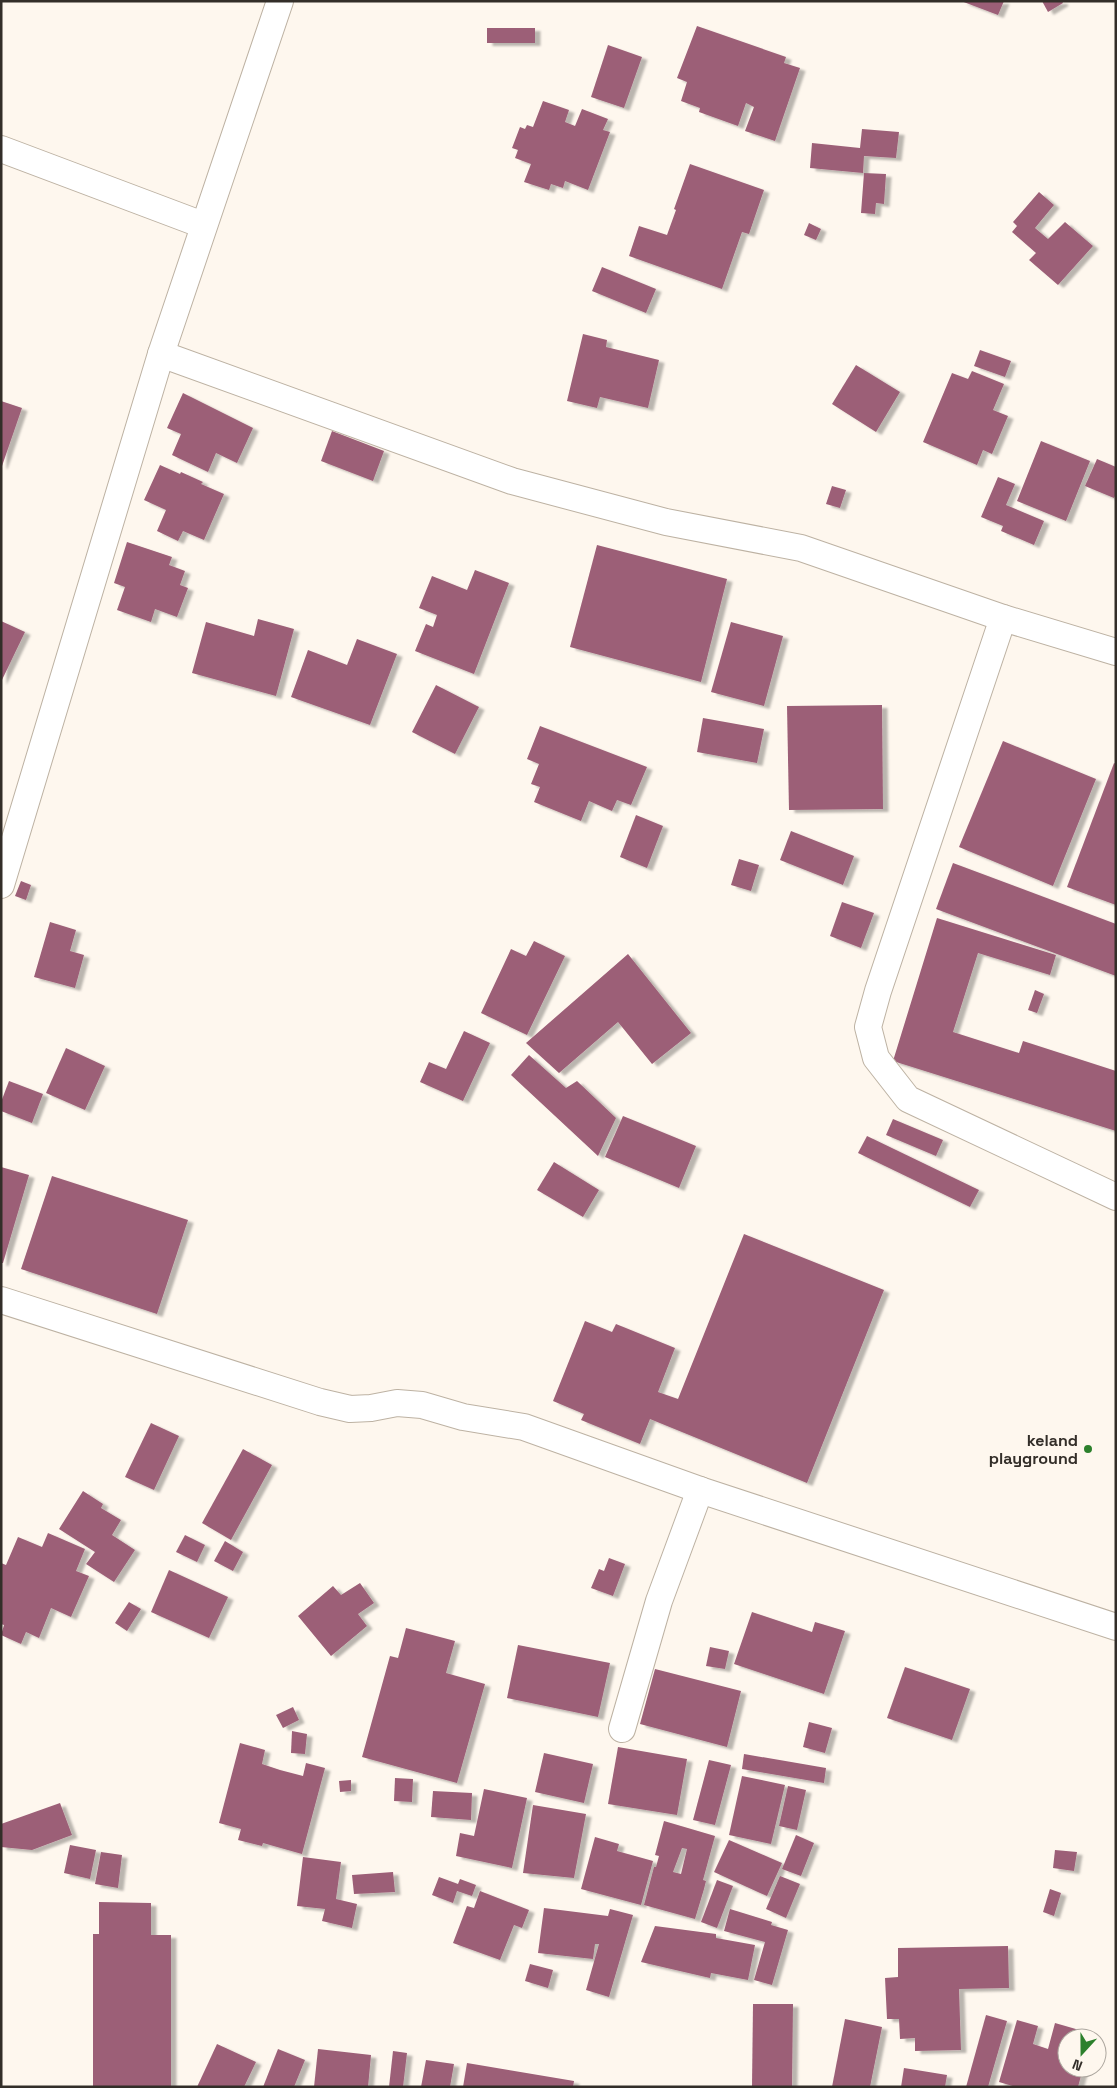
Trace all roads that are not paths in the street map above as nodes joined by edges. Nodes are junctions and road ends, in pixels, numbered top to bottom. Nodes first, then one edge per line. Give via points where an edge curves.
1 (280, 1) edge
2 (1, 148) edge
3 (203, 225) junction
4 (161, 354) junction
5 (1003, 618) junction
6 (1116, 652) edge
7 (1, 885) edge
8 (1116, 1197) edge
9 (1, 1300) edge
10 (700, 1490) junction
11 (1116, 1628) edge
12 (622, 1729) dead end

1 - 3 street
2 - 3 street
3 - 4 street
4 - 5 street via 512,481 666,522 801,548
4 - 7 street
5 - 6 street
5 - 8 street via 868,1027 876,1058 908,1099
9 - 10 street via 320,1402 350,1408 371,1408 397,1402 422,1405 463,1417 524,1427
10 - 11 street
10 - 12 street via 660,1601

